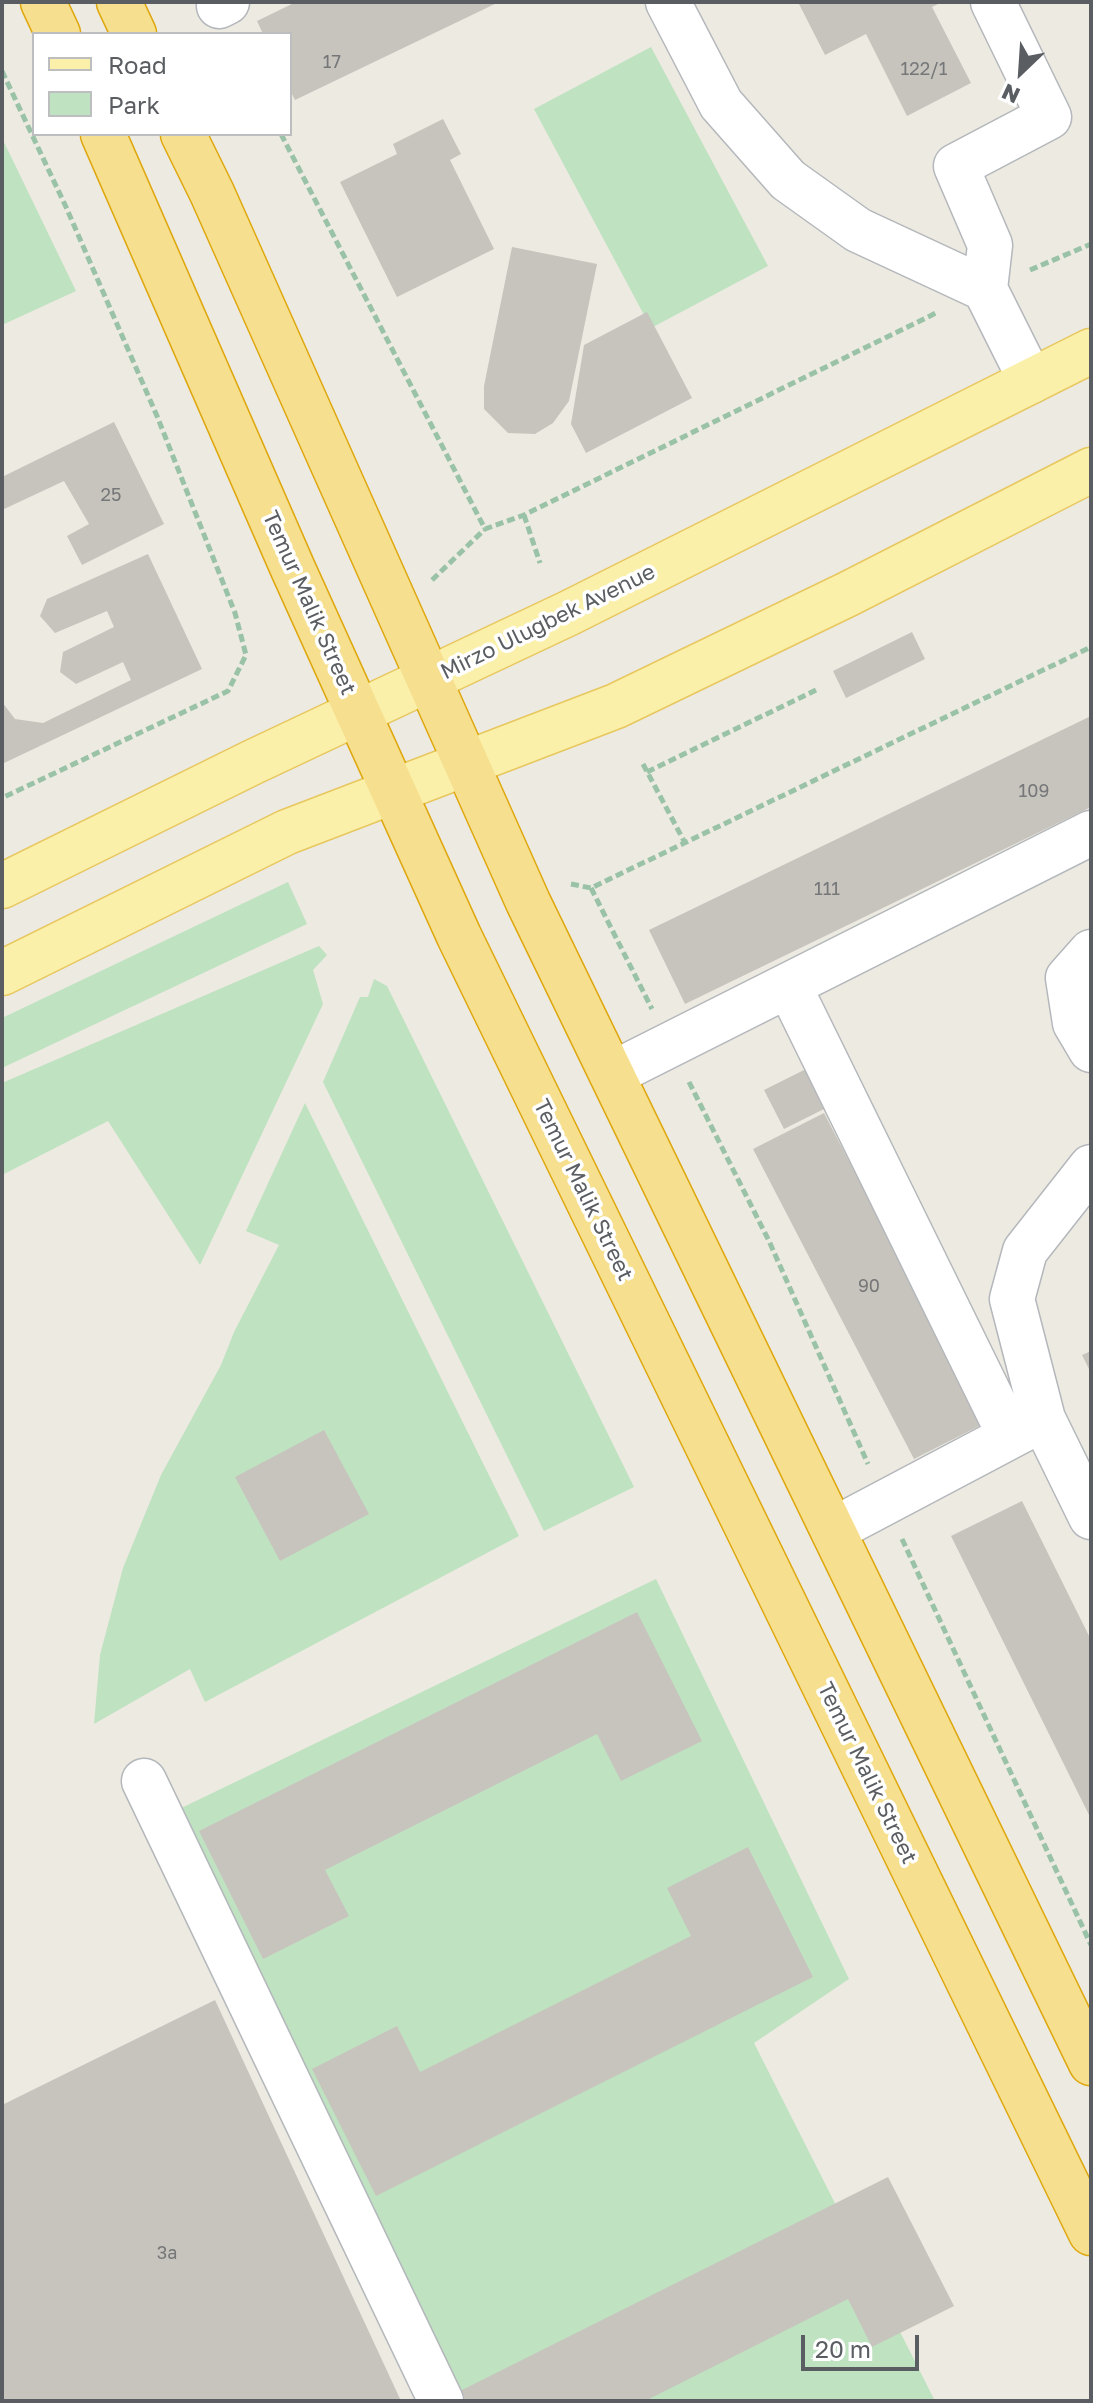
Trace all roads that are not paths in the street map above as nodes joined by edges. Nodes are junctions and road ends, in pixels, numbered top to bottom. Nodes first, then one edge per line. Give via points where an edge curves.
1 (43, 2) edge
2 (119, 2) edge
3 (668, 2) edge
4 (993, 2) edge
5 (57, 32) edge
6 (133, 32) edge
7 (104, 136) edge
8 (184, 136) edge
9 (985, 289) junction
10 (1091, 351) edge
11 (1031, 381) junction
12 (1091, 470) edge
13 (430, 680) junction
14 (358, 713) junction
15 (466, 762) junction
16 (393, 791) junction
17 (1091, 833) edge
18 (2, 886) edge
19 (1091, 952) edge
20 (2, 973) edge
21 (789, 986) junction
22 (1091, 1050) edge
23 (612, 1074) junction
24 (1091, 1167) edge
25 (1026, 1428) junction
26 (1091, 1517) edge
27 (833, 1530) junction
28 (144, 1781) dead end
29 (1091, 2063) edge
30 (1091, 2233) edge
31 (441, 2401) edge

1 - 5 highway
2 - 6 highway
3 - 9 lane via 721,104 788,180 858,230
4 - 9 lane via 1049,117 956,166 990,245
7 - 14 highway, Temur Malik Street
8 - 13 highway
9 - 11 lane
10 - 11 main road, Mirzo Ulugbek Avenue
11 - 13 main road, Mirzo Ulugbek Avenue
12 - 15 main road via 616,706
13 - 14 main road, Mirzo Ulugbek Avenue
13 - 15 highway
14 - 16 highway, Temur Malik Street
14 - 18 main road, Mirzo Ulugbek Avenue
15 - 16 main road
15 - 23 highway
16 - 20 main road via 287,832
16 - 30 highway, Temur Malik Street via 490,1001
17 - 21 lane
19 - 22 lane via 1068,978 1075,1023
21 - 23 lane
21 - 25 lane
23 - 27 highway
24 - 25 lane via 1025,1251 1012,1299
25 - 26 lane
25 - 27 lane
27 - 29 highway
28 - 31 lane

